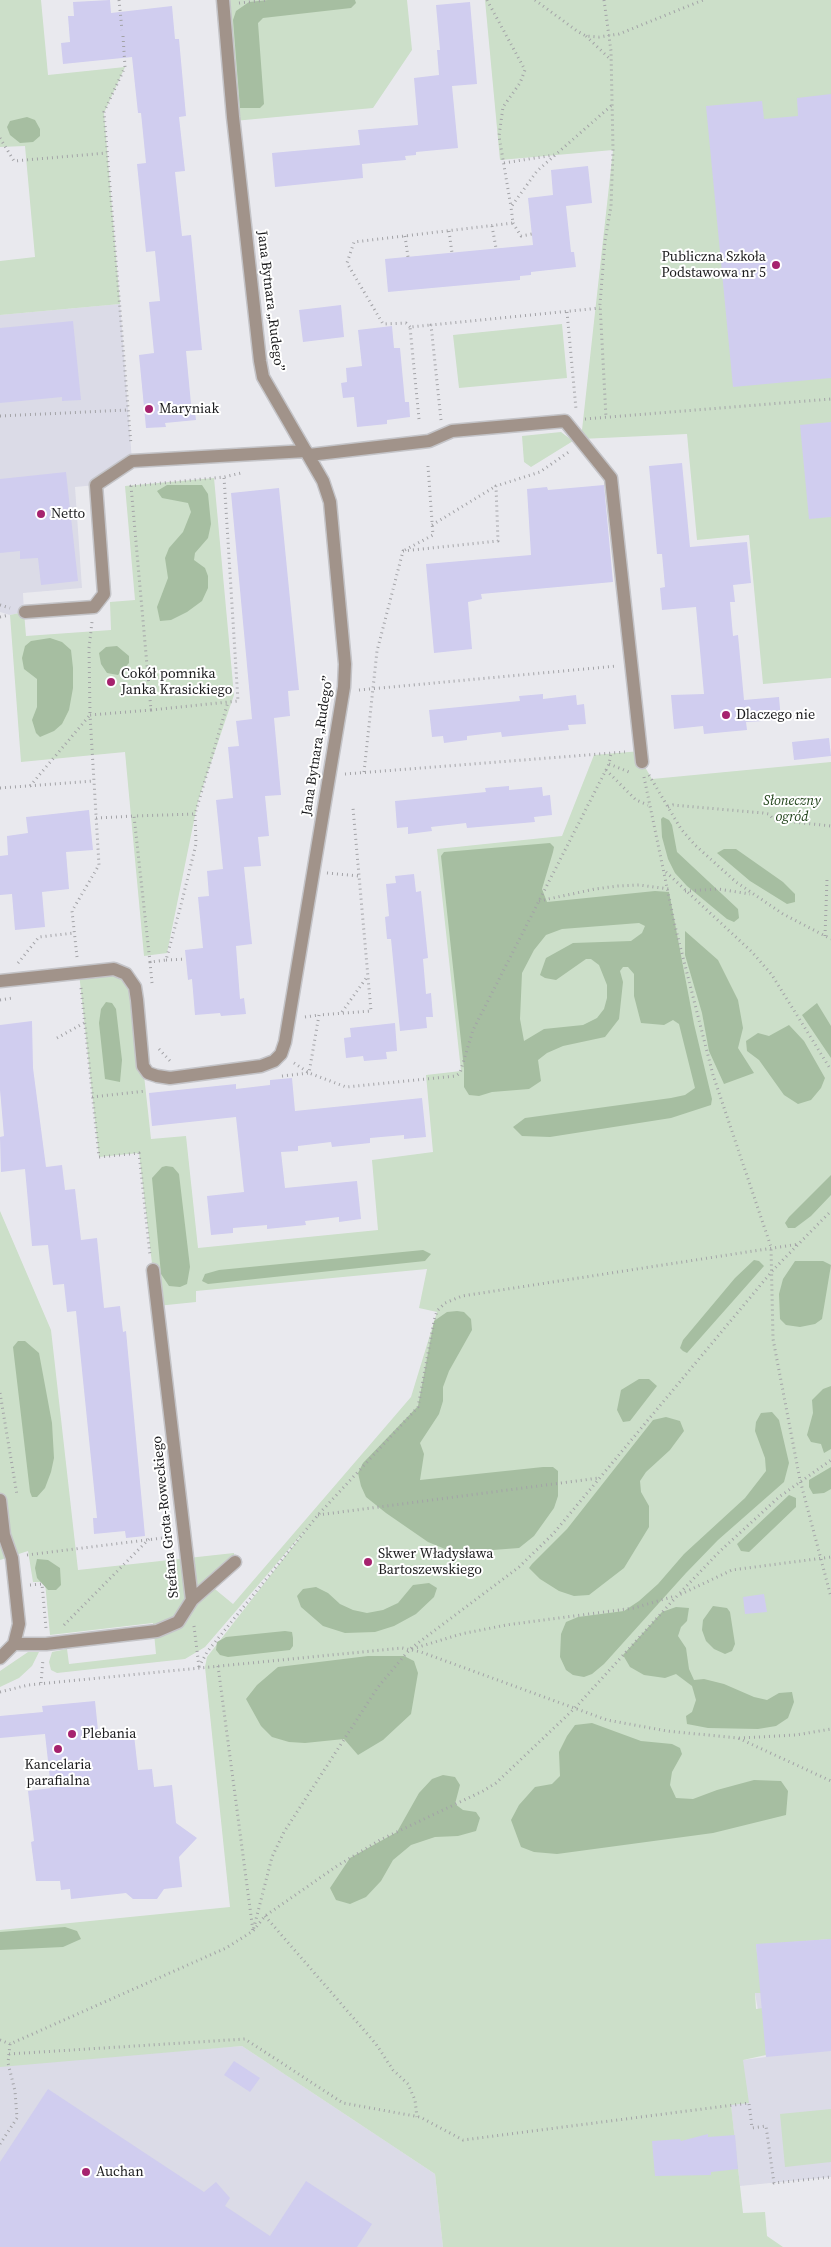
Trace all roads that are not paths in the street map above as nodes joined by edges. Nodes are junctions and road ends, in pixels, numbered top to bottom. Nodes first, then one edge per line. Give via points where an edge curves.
1 (223, 2) edge
2 (308, 453) junction
3 (25, 612) dead end
4 (641, 756) road end
5 (2, 981) edge
6 (153, 1270) dead end
7 (0, 1500) edge
8 (235, 1562) dead end
9 (192, 1600) junction
10 (14, 1644) junction
11 (0, 1658) edge

1 - 2 street, Jana Bytnara „Rudego” via 263,377
2 - 3 street via 132,461 96,485 104,594 94,606
2 - 4 street via 430,441 452,431 565,421 611,478
2 - 5 street, Jana Bytnara „Rudego” via 330,502 345,664 330,775 281,1054 261,1066 170,1078 148,1073 143,1066 135,987 126,974 114,969
6 - 9 street, Stefana Grota-Roweckiego
7 - 10 street via 18,1609
8 - 9 street
9 - 10 street, Stefana Grota-Roweckiego via 178,1622 157,1631 46,1644
10 - 11 street

